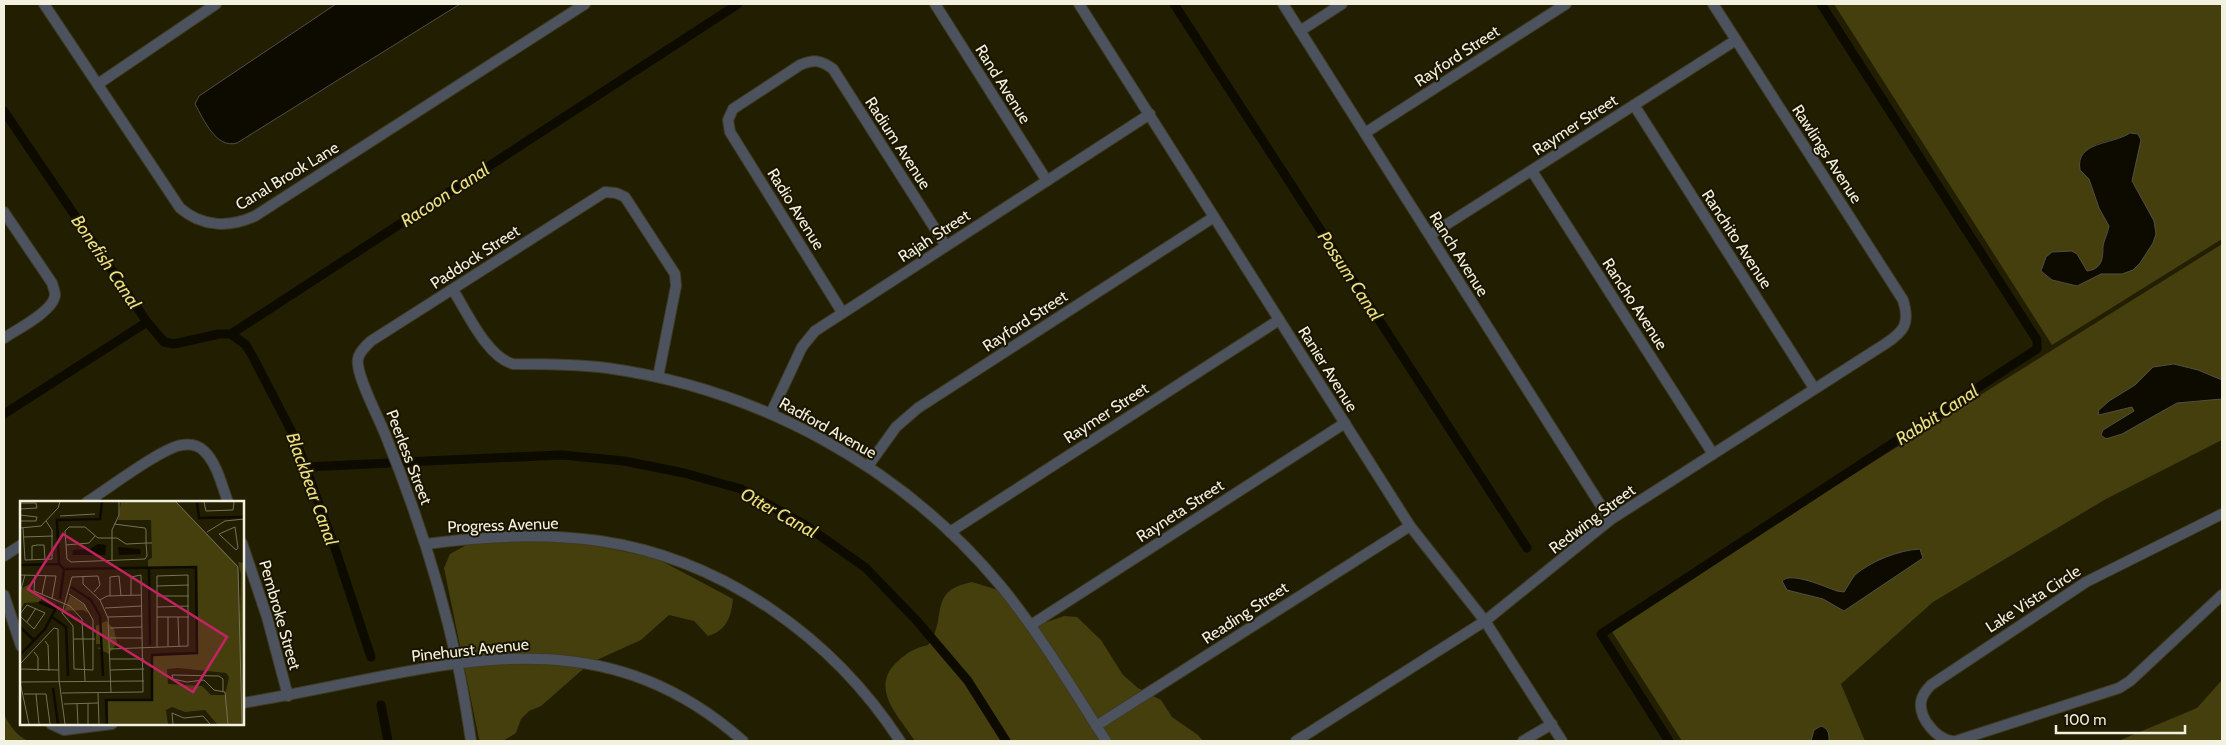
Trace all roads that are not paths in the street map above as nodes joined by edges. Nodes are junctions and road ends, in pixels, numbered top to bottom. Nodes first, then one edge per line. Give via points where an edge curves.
1 (44, 4) edge
2 (216, 4) edge
3 (585, 4) edge
4 (935, 4) edge
5 (1080, 4) edge
6 (1283, 4) edge
7 (1342, 4) edge
8 (1566, 4) edge
9 (1713, 4) edge
10 (1300, 32) junction
11 (1736, 40) junction
12 (98, 84) junction
13 (1634, 105) junction
14 (1150, 114) junction
15 (728, 120) joint
16 (1365, 133) junction
17 (1532, 171) junction
18 (1047, 181) junction
19 (4, 212) edge
20 (1214, 217) junction
21 (1430, 235) junction
22 (946, 246) junction
23 (453, 290) junction
24 (842, 312) junction
25 (1279, 320) junction
26 (1906, 324) joint
27 (4, 338) edge
28 (358, 359) joint
29 (658, 378) junction
30 (1814, 388) junction
31 (771, 413) junction
32 (1345, 423) junction
33 (1713, 454) junction
34 (868, 466) junction
35 (91, 501) edge
36 (228, 501) edge
37 (2222, 514) edge
38 (1610, 520) junction
39 (1410, 526) junction
40 (950, 532) junction
41 (426, 544) junction
42 (20, 546) edge
43 (244, 549) edge
44 (4, 556) edge
45 (4, 595) edge
46 (2222, 595) edge
47 (1485, 621) junction
48 (1031, 625) junction
49 (20, 643) edge
50 (458, 663) junction
51 (288, 696) junction
52 (244, 703) edge
53 (1552, 724) junction
54 (52, 725) edge
55 (106, 725) edge
56 (1096, 726) junction
57 (471, 741) edge
58 (743, 741) edge
59 (900, 741) edge
60 (1106, 741) edge
61 (1296, 741) edge
62 (1522, 741) edge
63 (1562, 741) edge
64 (1952, 741) edge
65 (1956, 741) edge

1 - 12 street, Canal Brook Lane
2 - 12 street
3 - 12 street, Canal Brook Lane via 255,216 229,225 200,220 180,208
4 - 18 street, Rand Avenue
5 - 14 street, Ranier Avenue
6 - 10 street, Ranch Avenue
7 - 10 street
8 - 16 street, Rayford Street
9 - 11 street, Rawlings Avenue
10 - 16 street, Ranch Avenue
11 - 13 street, Raymer Street
11 - 26 street, Rawlings Avenue via 1903,300
13 - 17 street, Raymer Street
13 - 30 street, Ranchito Avenue
14 - 18 street, Rajah Street
14 - 20 street, Ranier Avenue
15 - 22 street, Radium Avenue via 733,109 763,88 810,60 821,60 833,69
15 - 24 street, Radio Avenue via 734,140
16 - 21 street, Ranch Avenue
17 - 21 street, Raymer Street
17 - 33 street, Rancho Avenue
18 - 22 street, Rajah Street
19 - 27 street via 52,283 55,295 44,311
20 - 25 street, Ranier Avenue
20 - 34 street, Rayford Street via 918,408 896,428
21 - 38 street, Ranch Avenue
22 - 24 street, Rajah Street
23 - 28 street, Paddock Street via 371,342
23 - 29 street, Radford Avenue via 493,353 503,361 606,368
23 - 29 street, Paddock Street via 594,197 605,192 616,193 625,197 675,274 676,286
24 - 31 street, Rajah Street via 808,338
25 - 32 street, Ranier Avenue
25 - 40 street, Raymer Street
26 - 30 street, Redwing Street via 1894,338
28 - 41 street, Peerless Street via 360,376
29 - 31 street, Radford Avenue
30 - 33 street, Redwing Street
31 - 34 street, Radford Avenue
32 - 39 street, Ranier Avenue
32 - 48 street, Rayneta Street
33 - 38 street, Redwing Street
34 - 40 street, Radford Avenue
35 - 36 street via 181,445 203,449 211,460
37 - 64 street, Lake Vista Circle via 2080,585 1931,685 1921,703 1923,714 1936,734
38 - 47 street, Redwing Street
39 - 47 street, Ranier Avenue
39 - 56 street, Reading Street
40 - 48 street, Radford Avenue via 1000,584
41 - 50 street, Peerless Street
41 - 59 street, Progress Avenue via 536,536 599,541 634,548 708,574 746,593 824,650 870,699
42 - 44 street
43 - 51 street, Pembroke Street via 267,617
45 - 49 street
46 - 65 street via 2119,688
47 - 53 street, Ranier Avenue
47 - 61 street, Redwing Street
48 - 56 street, Radford Avenue
50 - 51 street, Pinehurst Avenue
50 - 57 street, Peerless Street
50 - 58 street, Pinehurst Avenue via 545,658 609,668 651,682 689,701
51 - 52 street, Pinehurst Avenue
53 - 62 street
53 - 63 street, Ranier Avenue
54 - 55 street via 64,730
56 - 60 street, Radford Avenue

